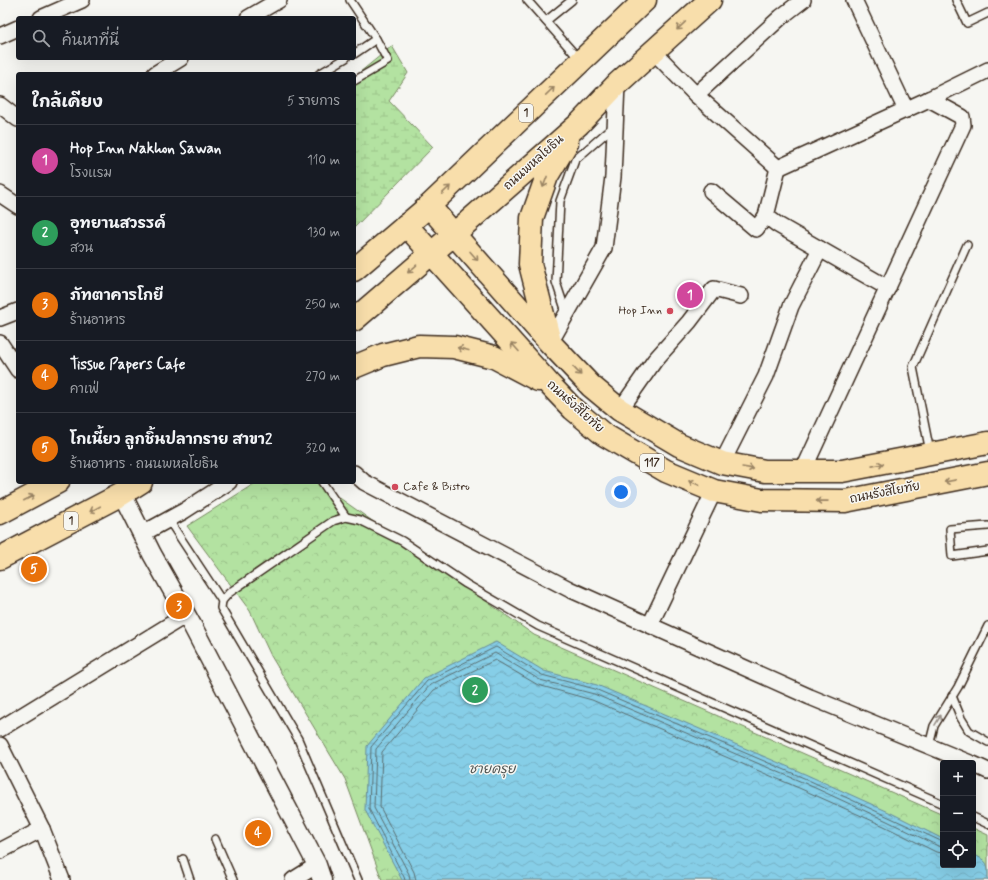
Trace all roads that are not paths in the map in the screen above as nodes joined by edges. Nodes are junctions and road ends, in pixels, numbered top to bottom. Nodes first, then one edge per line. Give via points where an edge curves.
1 (82, 0) edge
2 (279, 0) edge
3 (350, 0) edge
4 (527, 0) edge
5 (572, 0) edge
6 (645, 0) edge
7 (710, 0) edge
8 (802, 0) edge
9 (854, 0) edge
10 (956, 0) edge
11 (988, 13) edge
12 (46, 16) edge
13 (251, 16) edge
14 (546, 21) junction
15 (16, 29) edge
16 (0, 36) edge
17 (376, 40) junction
18 (654, 52) junction
19 (356, 53) edge
20 (178, 60) edge
21 (343, 60) edge
22 (581, 61) junction
23 (988, 70) edge
24 (157, 72) edge
25 (322, 72) edge
26 (356, 80) edge
27 (617, 84) junction
28 (696, 96) junction
29 (929, 100) junction
30 (0, 105) edge
31 (906, 110) junction
32 (16, 117) edge
33 (579, 124) junction
34 (615, 125) junction
35 (778, 168) junction
36 (711, 191) dead end
37 (0, 194) edge
38 (16, 205) edge
39 (429, 206) junction
40 (766, 216) junction
41 (406, 225) junction
42 (454, 234) junction
43 (967, 245) dead end
44 (820, 249) junction
45 (431, 253) junction
46 (356, 268) edge
47 (888, 288) junction
48 (741, 296) dead end
49 (16, 312) edge
50 (567, 314) junction
51 (0, 318) edge
52 (356, 318) edge
53 (0, 343) edge
54 (550, 343) junction
55 (356, 366) edge
56 (16, 367) edge
57 (550, 386) junction
58 (620, 410) junction
59 (988, 443) edge
60 (930, 454) junction
61 (722, 463) junction
62 (803, 471) junction
63 (988, 473) edge
64 (356, 475) edge
65 (54, 484) edge
66 (138, 484) edge
67 (226, 484) edge
68 (323, 484) edge
69 (714, 491) junction
70 (122, 494) junction
71 (0, 513) edge
72 (346, 517) junction
73 (168, 519) junction
74 (988, 526) edge
75 (142, 534) junction
76 (988, 551) edge
77 (0, 558) edge
78 (222, 601) junction
79 (186, 615) junction
80 (650, 625) junction
81 (988, 626) edge
82 (952, 696) junction
83 (0, 729) edge
84 (988, 742) edge
85 (0, 746) edge
86 (929, 746) junction
87 (963, 760) edge
88 (976, 765) edge
89 (988, 771) edge
90 (940, 803) edge
91 (976, 818) edge
92 (988, 824) edge
93 (42, 829) junction
94 (216, 839) dead end
95 (0, 851) edge
96 (183, 859) dead end
97 (319, 873) edge
98 (62, 880) edge
99 (190, 880) edge
100 (233, 880) edge
101 (293, 880) edge
102 (358, 880) edge

1 - 12 street
2 - 13 street
3 - 17 lane
4 - 14 lane
5 - 14 lane
6 - 22 main road, 1
7 -> 18 main road, ถนนพหลโยธิน
8 - 28 street
9 - 31 street
10 - 11 lane via 967,23
14 - 22 lane
15 - 16 street
17 - 19 lane
17 - 26 lane via 388,61
18 - 27 main road, ถนนพหลโยธิน
18 - 28 street
20 - 24 street
21 - 25 lane
39 -> 22 main road, 1
23 - 29 street
27 - 33 main road, ถนนพหลโยธิน
27 - 34 street
28 - 35 street
29 - 31 street
29 - 47 street via 962,117 963,125
30 - 32 street
31 - 35 street
33 - 42 main road, ถนนพหลโยธิน
33 -> 54 main road via 547,176 532,218 530,264
34 - 50 street via 613,177 604,248
34 - 50 lane via 575,160 560,201 556,282
35 - 40 street
36 - 40 street via 756,230
37 - 38 street
39 - 41 main road, 1
39 - 42 main road, 117
40 - 44 street
41 - 45 main road, ถนนรังสิโยทัย / 117
41 - 46 main road, 1
42 - 45 main road, ถนนพหลโยธิน
42 -> 54 main road, 117
43 - 60 lane via 913,368
44 - 47 street
44 - 61 street via 791,306 766,376
45 -> 52 main road, ถนนพหลโยธิน
57 -> 45 main road, ถนนรังสิโยทัย / 117
47 - 62 street
48 - 58 street via 714,289 656,360
49 - 51 street
50 - 54 street
53 - 56 street
54 -> 58 main road, 117 via 591,386
57 -> 55 main road via 494,357 454,347 419,346 383,355
69 -> 57 main road, ถนนรังสิโยทัย / 117 via 666,471 603,434
58 - 61 main road, 117 via 679,445
59 - 60 main road, 117
62 -> 60 main road, 117 via 842,471
61 -> 62 main road, 117 via 765,470
63 -> 69 main road, ถนนรังสิโยทัย / 117 via 845,501 762,500
64 - 80 street via 364,482 568,589
71 -> 65 main road
66 - 70 main road, 1
67 - 73 street
68 - 72 lane
69 - 80 street
70 - 75 street
70 -> 77 main road, 1
72 - 78 lane via 333,521 229,593
72 - 90 lane via 360,520 402,540 466,584 538,626
73 - 75 street
73 - 78 lane
74 - 76 lane via 950,529 952,556
75 - 79 street
78 - 102 lane via 221,608 298,739
79 - 83 street
79 - 97 street
80 - 86 street via 810,697
81 - 82 lane
82 - 84 lane via 969,731
86 -> 82 lane via 934,726
85 - 93 street
86 - 87 street
88 - 89 street
91 - 92 lane
93 - 95 street
93 - 98 street
94 - 100 lane
96 - 99 lane
97 - 101 street

